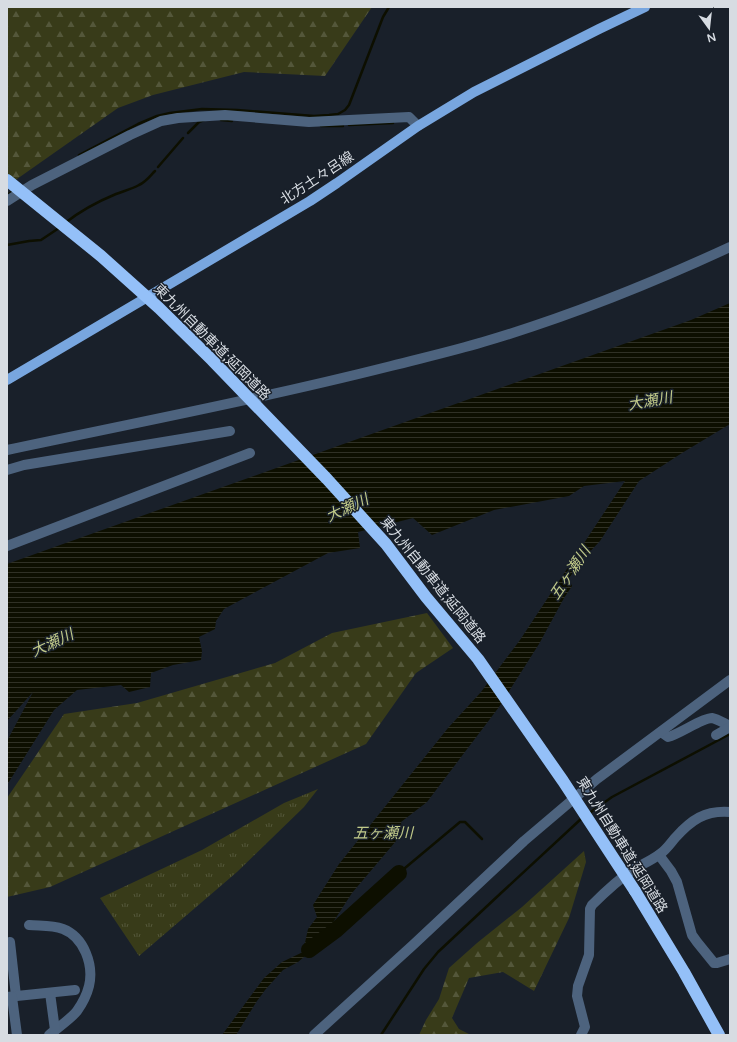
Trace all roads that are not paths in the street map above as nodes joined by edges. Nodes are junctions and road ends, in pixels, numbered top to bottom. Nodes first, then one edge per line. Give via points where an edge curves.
1 (645, 7) edge
2 (418, 126) junction
3 (7, 180) edge
4 (7, 201) edge
5 (730, 247) edge
6 (7, 380) edge
7 (230, 431) dead end
8 (7, 450) edge
9 (250, 453) dead end
10 (7, 470) edge
11 (7, 546) edge
12 (730, 680) edge
13 (730, 727) edge
14 (661, 732) junction
15 (716, 735) dead end
16 (730, 812) edge
17 (659, 855) junction
18 (30, 925) dead end
19 (10, 942) dead end
20 (730, 959) edge
21 (75, 990) dead end
22 (50, 993) junction
23 (12, 997) edge
24 (52, 1033) edge
25 (17, 1035) edge
26 (314, 1035) edge
27 (581, 1035) edge
28 (719, 1035) edge

1 - 2 main road, 北方土々呂線 via 474,92
2 - 4 street via 409,117 309,122 224,115 161,121 32,185
2 - 6 main road, 北方土々呂線 via 310,201
3 - 28 highway, 東九州自動車道;延岡道路, bridge via 101,256 159,308 327,479 386,544 482,665 563,780 635,891
5 - 8 street via 622,294 482,342 239,402
7 - 10 street
9 - 11 street
12 - 14 street
13 - 14 street via 711,718 674,736 668,737
13 - 15 street
14 - 26 street via 597,779 524,841
16 - 17 street via 714,812 692,821
17 - 20 street via 672,871 692,935 714,963
17 - 27 street via 617,882 590,909 590,955 578,986 577,996 585,1027
18 - 24 street via 55,927 74,936 82,945 90,969 89,987 76,1012
19 - 23 street
21 - 22 street
22 - 23 street
22 - 24 street
23 - 25 street

